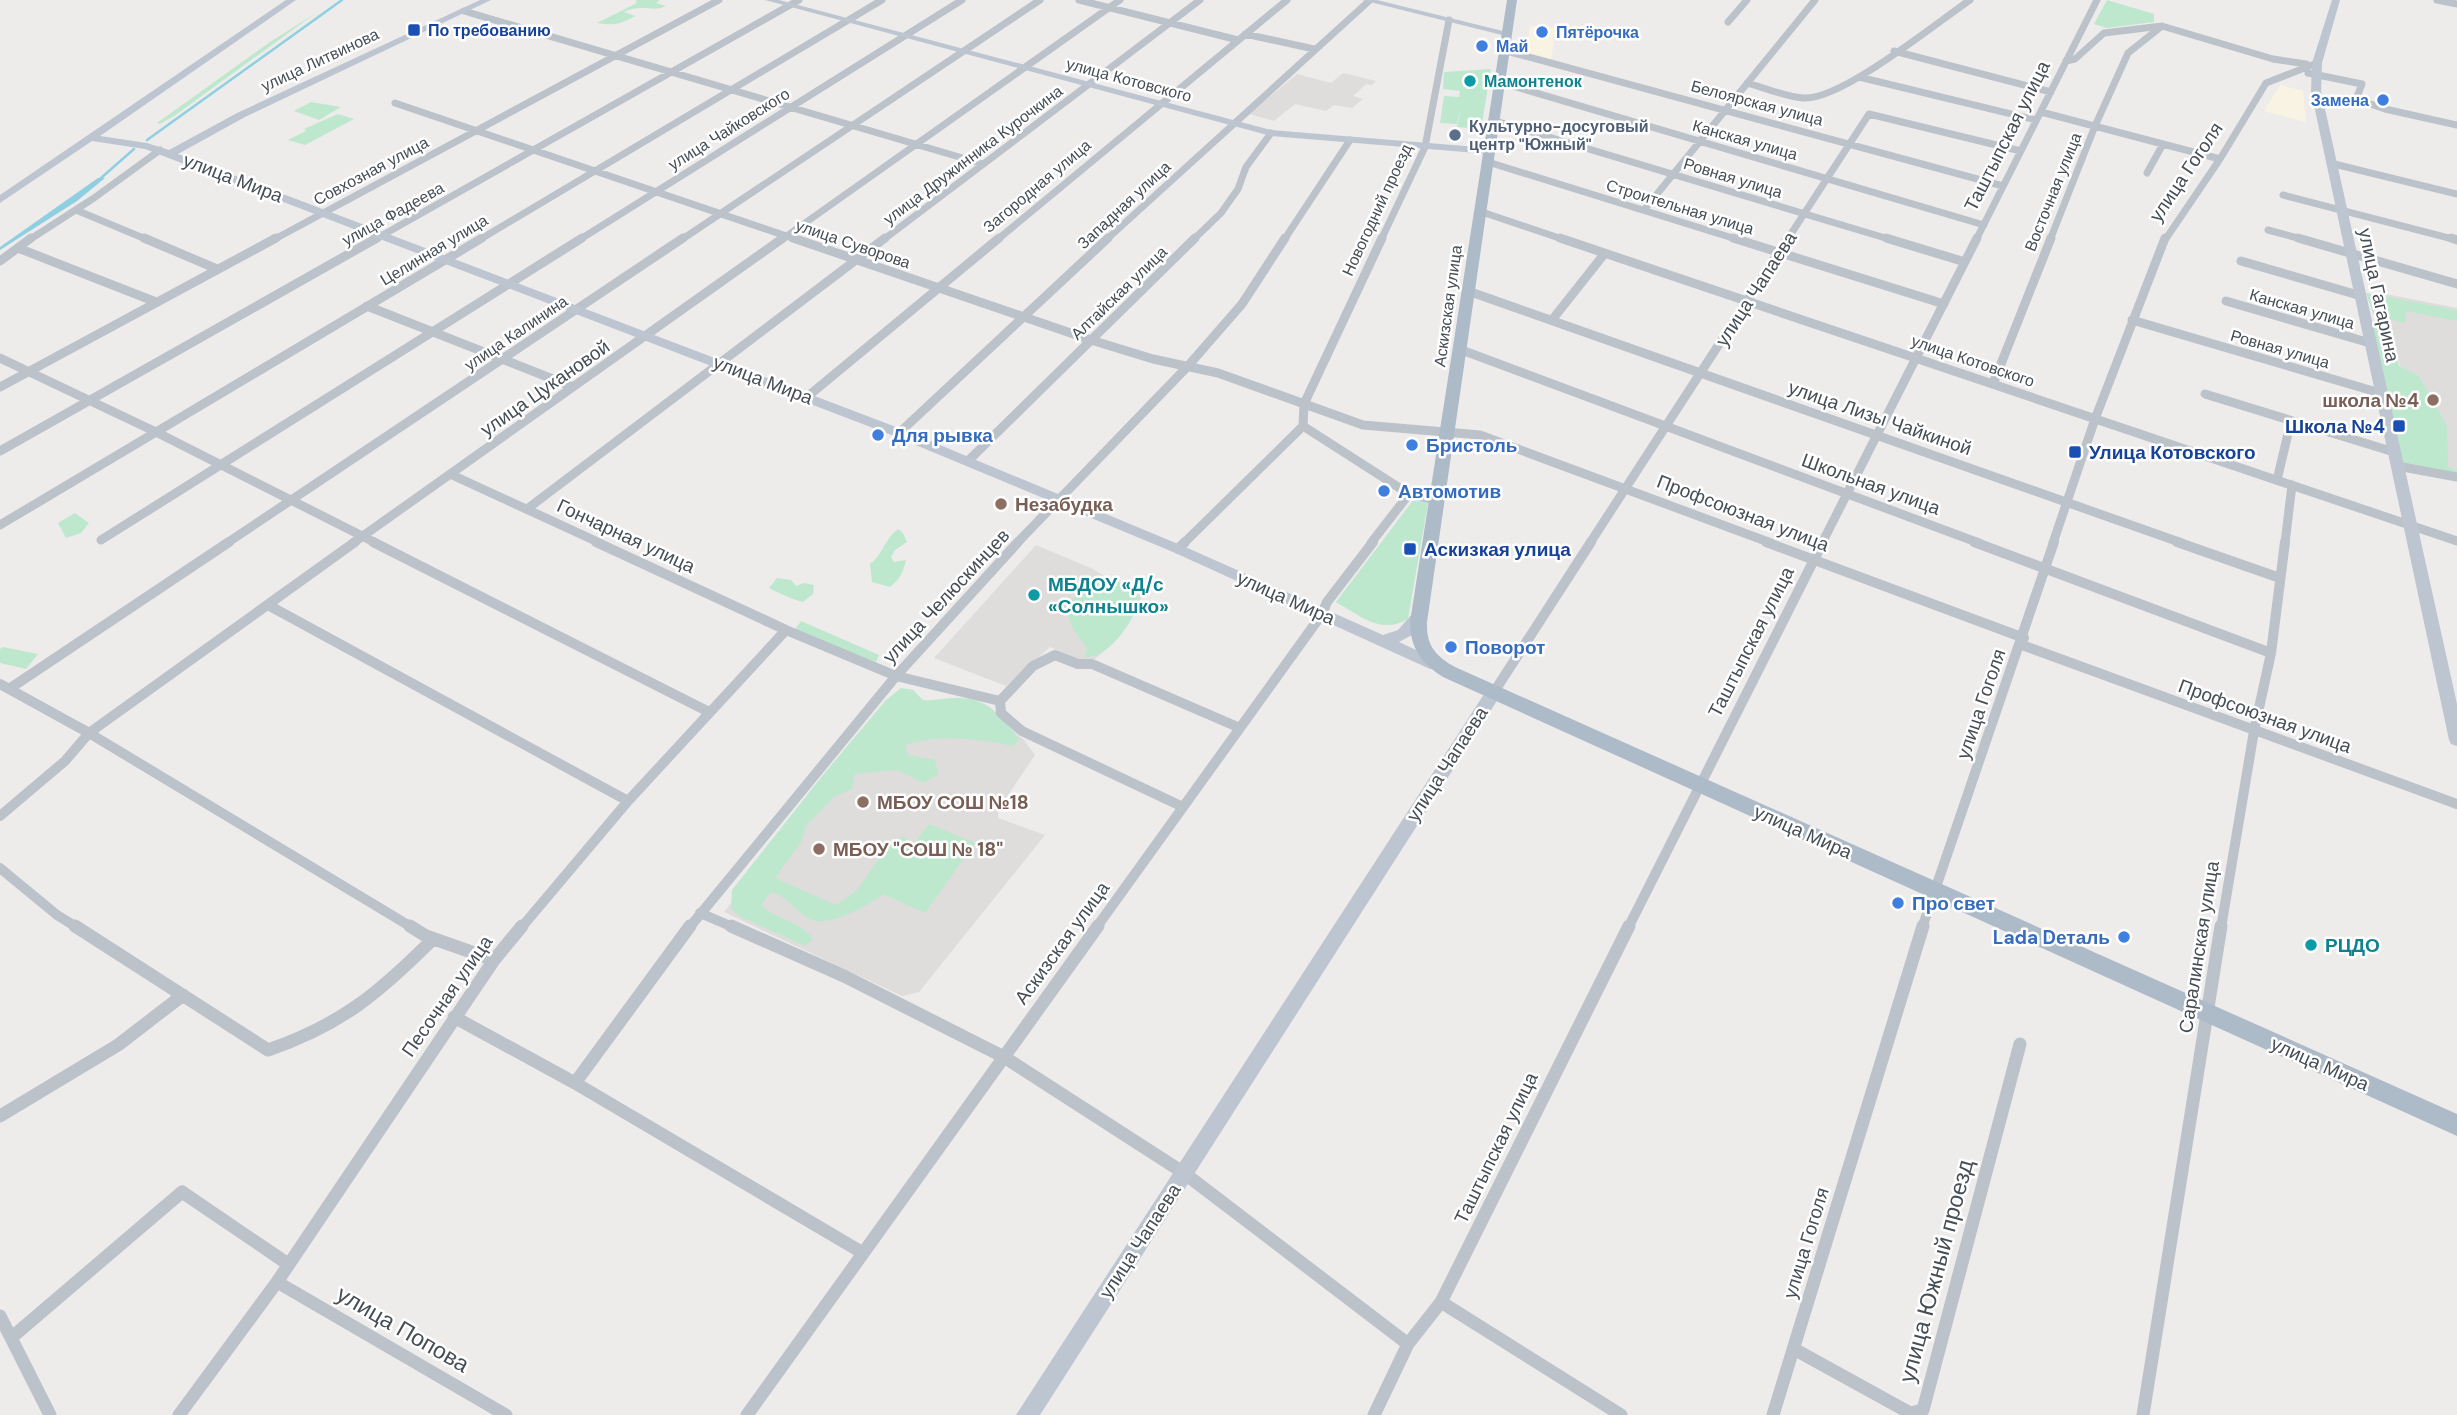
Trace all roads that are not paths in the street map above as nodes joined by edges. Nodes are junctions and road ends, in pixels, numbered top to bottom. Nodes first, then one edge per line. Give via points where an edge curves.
1 (292, 0) edge
2 (487, 0) edge
3 (719, 0) edge
4 (769, 0) edge
5 (799, 0) edge
6 (882, 0) edge
7 (962, 0) edge
8 (1040, 0) edge
9 (1079, 0) edge
10 (1120, 0) edge
11 (1200, 0) edge
12 (1287, 0) edge
13 (1367, 0) edge
14 (1512, 0) edge
15 (1747, 0) edge
16 (1815, 0) edge
17 (1970, 0) edge
18 (2097, 0) edge
19 (2336, 0) edge
20 (2437, 0) edge
21 (2457, 4) edge
22 (790, 6) junction
23 (1109, 8) junction
24 (464, 11) junction
25 (1449, 20) junction
26 (847, 21) junction
27 (1728, 22) dead end
28 (1170, 23) junction
29 (2162, 26) junction
30 (1506, 33) junction
31 (904, 36) junction
32 (1241, 37) junction
33 (1314, 49) junction
34 (1503, 50) junction
35 (1894, 51) junction
36 (962, 52) junction
37 (615, 55) junction
38 (2273, 59) junction
39 (2066, 61) junction
40 (1024, 68) junction
41 (2315, 68) junction
42 (2300, 70) junction
43 (673, 72) junction
44 (1859, 77) junction
45 (1499, 82) junction
46 (1747, 83) junction
47 (1088, 85) junction
48 (731, 90) junction
49 (2051, 92) junction
50 (395, 103) dead end
51 (1158, 104) junction
52 (791, 107) junction
53 (1725, 111) junction
54 (2038, 116) junction
55 (1492, 120) junction
56 (1232, 123) junction
57 (852, 125) junction
58 (2457, 125) edge
59 (2095, 126) junction
60 (473, 132) junction
61 (1271, 133) junction
62 (90, 138) junction
63 (1350, 140) junction
64 (1700, 141) junction
65 (2163, 144) junction
66 (918, 145) junction
67 (1849, 145) junction
68 (1425, 147) junction
69 (533, 151) junction
70 (2021, 151) junction
71 (165, 152) junction
72 (1488, 157) junction
73 (2220, 159) junction
74 (2330, 163) junction
75 (983, 164) junction
76 (593, 171) junction
77 (2147, 173) dead end
78 (1673, 174) junction
79 (1827, 179) junction
80 (2003, 187) junction
81 (655, 192) junction
82 (2457, 194) edge
83 (2283, 195) dead end
84 (0, 200) edge
85 (76, 210) junction
86 (1644, 210) junction
87 (2341, 210) junction
88 (1479, 211) junction
89 (322, 213) junction
90 (720, 213) junction
91 (1805, 214) junction
92 (1984, 225) junction
93 (2268, 230) dead end
94 (384, 235) junction
95 (787, 236) junction
96 (2457, 240) edge
97 (18, 248) junction
98 (2350, 252) junction
99 (1605, 253) junction
100 (1780, 253) junction
101 (447, 259) junction
102 (0, 261) edge
103 (858, 261) junction
104 (2241, 261) dead end
105 (1965, 262) junction
106 (217, 269) junction
107 (511, 283) junction
108 (2457, 284) edge
109 (937, 288) junction
110 (1468, 291) junction
111 (2358, 295) junction
112 (1747, 301) junction
113 (2226, 301) dead end
114 (156, 302) junction
115 (1944, 304) junction
116 (367, 306) junction
117 (578, 309) junction
118 (1024, 317) junction
119 (1552, 320) junction
120 (2132, 320) junction
121 (433, 332) junction
122 (648, 336) junction
123 (1091, 340) junction
124 (2370, 343) junction
125 (1459, 349) junction
126 (0, 358) edge
127 (1916, 358) junction
128 (502, 359) junction
129 (720, 363) junction
130 (1188, 366) junction
131 (30, 371) junction
132 (1701, 374) junction
133 (1993, 384) junction
134 (0, 387) edge
135 (573, 387) junction
136 (2381, 393) junction
137 (2205, 394) dead end
138 (807, 397) junction
139 (90, 400) junction
140 (1304, 404) junction
141 (2095, 419) junction
142 (2291, 421) junction
143 (1303, 426) junction
144 (1667, 427) junction
145 (1447, 431) junction
146 (156, 432) junction
147 (899, 433) junction
148 (1878, 436) junction
149 (0, 451) edge
150 (2396, 459) junction
151 (968, 461) junction
152 (220, 465) junction
153 (450, 474) junction
154 (2457, 477) edge
155 (2277, 480) junction
156 (2292, 485) junction
157 (1627, 488) junction
158 (1409, 494) junction
159 (1849, 494) junction
160 (1058, 498) junction
161 (291, 500) junction
162 (1437, 500) junction
163 (2068, 503) junction
164 (527, 509) junction
165 (0, 524) edge
166 (2412, 525) junction
167 (364, 536) junction
168 (101, 540) dead end
169 (2457, 541) edge
170 (1178, 549) junction
171 (1815, 558) junction
172 (2047, 568) junction
173 (2280, 578) junction
174 (268, 605) junction
175 (1322, 614) junction
176 (1418, 617) junction
177 (786, 630) junction
178 (1382, 641) junction
179 (2023, 641) junction
180 (2271, 653) junction
181 (1435, 665) junction
182 (896, 676) junction
183 (4, 687) edge
184 (1494, 692) junction
185 (1000, 701) junction
186 (709, 712) junction
187 (1240, 728) junction
188 (2254, 731) junction
189 (89, 733) junction
190 (2457, 740) edge
191 (1698, 785) junction
192 (628, 801) junction
193 (2457, 804) edge
194 (1184, 807) junction
195 (0, 816) edge
196 (0, 868) edge
197 (1936, 892) junction
198 (700, 913) junction
199 (433, 939) junction
200 (494, 960) junction
201 (183, 996) junction
202 (2208, 1014) junction
203 (454, 1017) junction
204 (2020, 1044) dead end
205 (1004, 1057) junction
206 (575, 1083) junction
207 (0, 1116) edge
208 (2457, 1125) edge
209 (1184, 1173) junction
210 (863, 1253) junction
211 (288, 1264) junction
212 (277, 1282) junction
213 (1441, 1301) junction
214 (0, 1316) edge
215 (11, 1338) junction
216 (1408, 1343) junction
217 (1794, 1349) junction
218 (50, 1415) edge
219 (179, 1415) edge
220 (506, 1415) edge
221 (747, 1415) edge
222 (1027, 1415) edge
223 (1374, 1415) edge
224 (1621, 1415) edge
225 (1773, 1415) edge
226 (2143, 1415) edge

1 - 62 street
2 - 24 street, улица Литвинова
3 - 37 street, Совхозная улица
4 - 22 street, улица Котовского
5 - 22 street, улица Фадеева
6 - 26 street, Целинная улица
7 - 31 street, улица Чайковского
8 - 36 street, улица Калинина
9 - 23 street
10 - 23 street, улица Цукановой
11 - 28 street, улица Дружинника Курочкина
12 - 32 street, Загородная улица
13 - 25 street
13 - 33 street, Западная улица
14 - 30 main road, Аскизская улица
15 - 27 street
16 - 46 street
17 - 35 street
18 - 39 street, Таштыпская улица
19 - 41 street
20 - 21 street
22 - 26 street, улица Котовского
22 - 43 street, улица Фадеева
23 - 28 street
23 - 40 street, улица Цукановой
24 - 37 street
24 - 71 street, улица Литвинова
25 - 30 street
25 - 68 street, Новогодний проезд
26 - 31 street, улица Котовского
26 - 48 street, Целинная улица
28 - 32 street
28 - 47 street, улица Дружинника Курочкина
29 - 38 street
29 - 39 street via 2104,33 2075,59
29 - 59 street, Восточная улица via 2128,53
30 - 34 main road, Аскизская улица
31 - 36 street, улица Котовского
31 - 52 street, улица Чайковского
32 - 33 street
32 - 51 street, Загородная улица
33 - 56 street, Западная улица
34 - 45 main road, Аскизская улица
34 - 53 street, Белоярская улица
35 - 44 street
35 - 49 street
36 - 40 street, улица Котовского
36 - 57 street, улица Калинина
37 - 43 street
37 - 60 street, Совхозная улица
38 - 41 street
38 - 42 street
39 - 49 street, Таштыпская улица
40 - 47 street, улица Котовского
40 - 66 street, улица Цукановой
41 - 42 street
41 - 58 street via 2362,83 2356,99
41 - 74 street, улица Гагарина
42 - 73 street, улица Гоголя via 2266,83
43 - 48 street
43 - 69 street, улица Фадеева
44 - 46 street via 1828,94 1805,97
44 - 54 street
45 - 55 main road, Аскизская улица
45 - 64 street, Канская улица
46 - 53 street
47 - 51 street, улица Котовского
47 - 75 street, улица Дружинника Курочкина
48 - 52 street
48 - 76 street, Целинная улица
49 - 54 street, Таштыпская улица
50 - 60 street, улица Суворова
51 - 56 street, улица Котовского
51 - 109 street, Загородная улица
52 - 57 street
52 - 81 street, улица Чайковского
53 - 64 street
53 - 67 street, Белоярская улица
54 - 59 street
54 - 70 street, Таштыпская улица
55 - 72 main road, Аскизская улица
55 - 78 street, Ровная улица
56 - 61 street, улица Котовского
56 - 118 street, Западная улица
57 - 66 street
57 - 90 street, улица Калинина
59 - 65 street
59 - 133 street, Восточная улица
60 - 69 street, улица Суворова
60 - 89 street, Совхозная улица
61 - 63 street, улица Котовского
61 - 123 street, Алтайская улица via 1221,213
62 - 71 street, улица Мира
62 - 84 street
63 - 68 street, улица Котовского
63 - 130 street, улица Челюскинцев via 1242,304
64 - 78 street
64 - 79 street, Канская улица
65 - 73 street
65 - 77 street
66 - 75 street
66 - 95 street, улица Цукановой
67 - 70 street, улица Чапаева via 1869,114
67 - 79 street, улица Чапаева
67 - 80 street, Белоярская улица
68 - 72 street, улица Котовского
68 - 140 street, Новогодний проезд
69 - 76 street, улица Суворова
69 - 94 street, улица Фадеева
70 - 80 street, Таштыпская улица
71 - 85 street
71 - 89 street, улица Мира
72 - 86 street, Строительная улица
72 - 88 main road, Аскизская улица
73 - 120 street, улица Гоголя via 2165,239
74 - 82 street
74 - 87 street, улица Гагарина
75 - 103 street, улица Дружинника Курочкина
76 - 81 street, улица Суворова
76 - 101 street, Целинная улица
78 - 86 street
78 - 91 street, Ровная улица
79 - 91 street, улица Чапаева
79 - 92 street, Канская улица
80 - 92 street, Таштыпская улица
81 - 90 street, улица Суворова
81 - 107 street, улица Чайковского
83 - 87 street
85 - 97 street
85 - 106 street
86 - 100 street, Строительная улица
87 - 96 street
87 - 98 street, улица Гагарина
88 - 99 street, улица Котовского
88 - 110 main road, Аскизская улица
89 - 94 street, улица Мира
89 - 106 street, Совхозная улица
90 - 95 street, улица Суворова
90 - 117 street, улица Калинина
91 - 100 street, улица Чапаева
91 - 105 street, Ровная улица
92 - 105 street, Таштыпская улица
93 - 98 street
94 - 101 street, улица Мира
94 - 139 street, улица Фадеева
95 - 103 street, улица Суворова
95 - 122 street, улица Цукановой
97 - 102 street
97 - 114 street
98 - 108 street
98 - 111 street, улица Гагарина
99 - 112 street, улица Котовского
99 - 119 street
100 - 112 street, улица Чапаева
100 - 115 street, Строительная улица
101 - 107 street, улица Мира
101 - 116 street, Целинная улица
103 - 109 street, улица Суворова
103 - 129 street, улица Дружинника Курочкина
104 - 111 street
105 - 115 street, Таштыпская улица
106 - 114 street, Совхозная улица
107 - 117 street, улица Мира
107 - 121 street, улица Чайковского
109 - 118 street, улица Суворова
109 - 138 street, Загородная улица
110 - 119 street, улица Лизы Чайкиной
110 - 125 main road, Аскизская улица
111 - 124 street, улица Гагарина
112 - 127 street, улица Котовского
112 - 132 street, улица Чапаева
113 - 124 street, Канская улица
114 - 131 street, Совхозная улица
115 - 127 street, Таштыпская улица
116 - 121 street
116 - 146 street, Целинная улица
117 - 122 street, улица Мира
117 - 128 street, улица Калинина
118 - 123 street, улица Суворова
118 - 147 street, Западная улица
119 - 132 street, улица Лизы Чайкиной
120 - 136 street, Ровная улица
120 - 141 street, улица Гоголя
121 - 128 street
121 - 152 street, улица Чайковского
122 - 129 street, улица Мира
122 - 135 street, улица Цукановой
123 - 130 street, улица Суворова
123 - 151 street, Алтайская улица
124 - 136 street, улица Гагарина
125 - 144 street, Школьная улица
125 - 145 main road, Аскизская улица
126 - 131 street
127 - 133 street, улица Котовского
127 - 148 street, Таштыпская улица
128 - 135 street
128 - 161 street, улица Калинина
129 - 138 street, улица Мира
129 - 164 street, улица Дружинника Курочкина
130 - 140 street, улица Суворова
130 - 160 street, улица Челюскинцев
131 - 134 street, Совхозная улица
131 - 139 street
132 - 144 street, улица Чапаева
132 - 148 street, улица Лизы Чайкиной
133 - 141 street, улица Котовского
135 - 153 street, улица Цукановой
136 - 150 street, улица Гагарина
137 - 142 street
138 - 147 street, улица Мира
139 - 146 street
139 - 149 street, улица Фадеева
140 - 143 street
140 - 145 street, улица Суворова via 1363,425
141 - 155 street, улица Котовского
141 - 163 street, улица Гоголя
142 - 150 street
142 - 155 street
143 - 158 street
143 - 170 street
144 - 157 street, улица Чапаева
144 - 159 street, Школьная улица
145 - 157 street, Профсоюзная улица via 1480,435
145 - 162 main road, Аскизская улица
146 - 152 street
146 - 165 street, Целинная улица
147 - 151 street, улица Мира
148 - 159 street, Таштыпская улица
148 - 163 street, улица Лизы Чайкиной
150 - 154 street
150 - 166 street, улица Гагарина
151 - 160 street, улица Мира
152 - 161 street
152 - 168 street, улица Чайковского
153 - 164 street, Гончарная улица
153 - 167 street, улица Цукановой
155 - 156 street, улица Котовского
156 - 166 street, улица Котовского
156 - 173 street, Саралинская улица
157 - 171 street, Профсоюзная улица
157 - 184 street, улица Чапаева
158 - 162 street
158 - 175 street, Аскизская улица
159 - 171 street, Таштыпская улица
159 - 172 street, Школьная улица
160 - 170 street, улица Мира
160 - 182 street, улица Челюскинцев
161 - 167 street
161 - 183 street, улица Калинина
162 - 176 main road, Аскизская улица
163 - 172 street, улица Гоголя
163 - 173 street, улица Лизы Чайкиной
164 - 177 street, Гончарная улица
166 - 169 street, улица Котовского
166 - 190 street, улица Гагарина
167 - 174 street, улица Цукановой
167 - 186 street
170 - 175 street, улица Мира
171 - 179 street, Профсоюзная улица
171 - 191 street, Таштыпская улица
172 - 179 street, улица Гоголя
172 - 180 street, Школьная улица
173 - 180 street, Саралинская улица
174 - 189 street, улица Цукановой
174 - 192 street
175 - 178 street, улица Мира
175 - 187 street, Аскизская улица
176 - 178 street via 1398,639
176 - 181 main road via 1420,646
177 - 182 street, Гончарная улица
177 - 186 street, Песочная улица
178 - 181 street, улица Мира
179 - 188 street, Профсоюзная улица
179 - 197 street, улица Гоголя
180 - 188 street, Саралинская улица
181 - 184 main road, улица Мира
182 - 185 street, Гончарная улица
182 - 198 street, улица Челюскинцев
183 - 189 street
184 - 191 main road, улица Мира
184 - 209 street, улица Чапаева
185 - 187 street via 1043,657 1055,655 1081,665 1092,664
185 - 194 street via 1002,713 1022,731
186 - 192 street, Песочная улица
187 - 194 street, Аскизская улица
188 - 193 street, Профсоюзная улица
188 - 202 street, Саралинская улица
189 - 195 street, улица Цукановой via 65,761
189 - 199 street
191 - 197 main road, улица Мира
191 - 213 street, Таштыпская улица
192 - 200 street, Песочная улица
194 - 205 street, Аскизская улица
196 - 201 street via 57,915
197 - 202 main road, улица Мира
197 - 217 street, улица Гоголя
198 - 205 street via 844,976
198 - 206 street, улица Челюскинцев
199 - 200 street
199 - 201 street via 378,994 352,1013 307,1038 268,1049
200 - 203 street, Песочная улица
201 - 207 street via 108,1052
202 - 208 main road, улица Мира
202 - 226 street, Саралинская улица
203 - 206 street
203 - 211 street, Песочная улица
204 - 217 street, улица Южный проезд via 1923,1410 1910,1413
205 - 209 street
205 - 210 street, Аскизская улица
206 - 210 street
209 - 216 street
209 - 222 street, улица Чапаева
210 - 221 street, Аскизская улица
211 - 212 street, Песочная улица
211 - 215 street via 182,1192
212 - 219 street, Песочная улица
212 - 220 street, улица Попова
213 - 216 street, Таштыпская улица
213 - 224 street
214 - 215 street
215 - 218 street
216 - 223 street, Таштыпская улица
217 - 225 street, улица Гоголя

